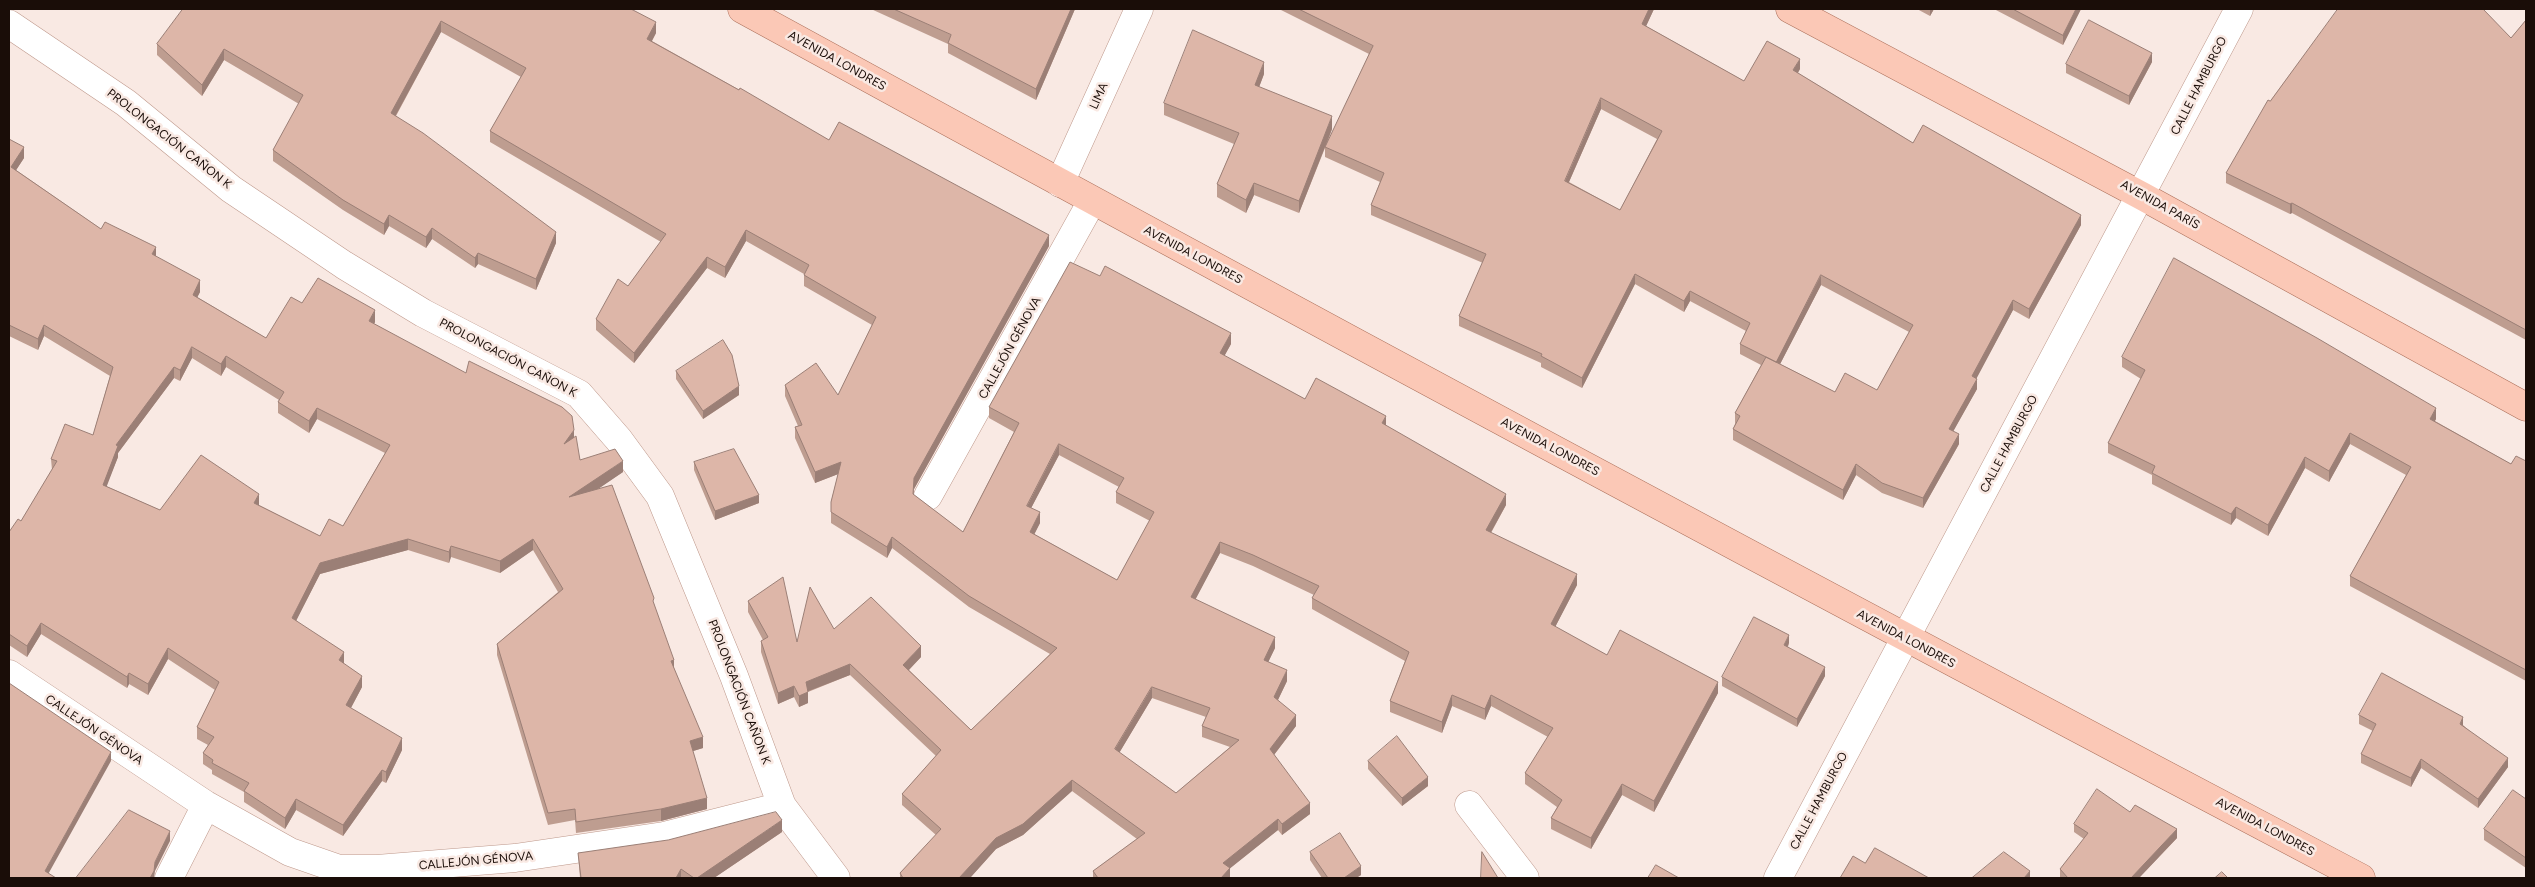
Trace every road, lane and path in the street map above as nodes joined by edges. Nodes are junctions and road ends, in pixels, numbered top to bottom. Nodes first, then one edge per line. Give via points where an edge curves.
1 (742, 9) edge
2 (1139, 9) edge
3 (1790, 9) edge
4 (2239, 9) edge
5 (9, 24) edge
6 (1060, 183) junction
7 (2142, 196) junction
8 (1092, 200) junction
9 (2526, 408) edge
10 (928, 496) dead end
11 (1905, 639) junction
12 (9, 674) edge
13 (206, 805) junction
14 (782, 806) junction
15 (1469, 806) dead end
16 (169, 878) edge
17 (836, 878) edge
18 (1525, 878) edge
19 (1778, 878) edge
20 (2361, 878) edge

1 - 6 main road, AVENIDA LONDRES
2 - 6 street, LIMA
3 - 7 main road, AVENIDA PARÍS
4 - 7 street, CALLE HAMBURGO
5 - 14 street, PROLONGACIÓN CAÑON K via 126,103 231,189 344,265 423,313 579,394 619,440 660,496 734,676
6 - 8 main road, AVENIDA LONDRES
7 - 9 main road, AVENIDA PARÍS
7 - 11 street, CALLE HAMBURGO
8 - 10 street, CALLEJÓN GÉNOVA
8 - 11 main road, AVENIDA LONDRES
11 - 19 street, CALLE HAMBURGO
11 - 20 main road, AVENIDA LONDRES
12 - 13 street, CALLEJÓN GÉNOVA
13 - 14 street, CALLEJÓN GÉNOVA via 290,852 339,869 515,858 664,836
13 - 16 street
14 - 17 street, PROLONGACIÓN CAÑON K
15 - 18 street

